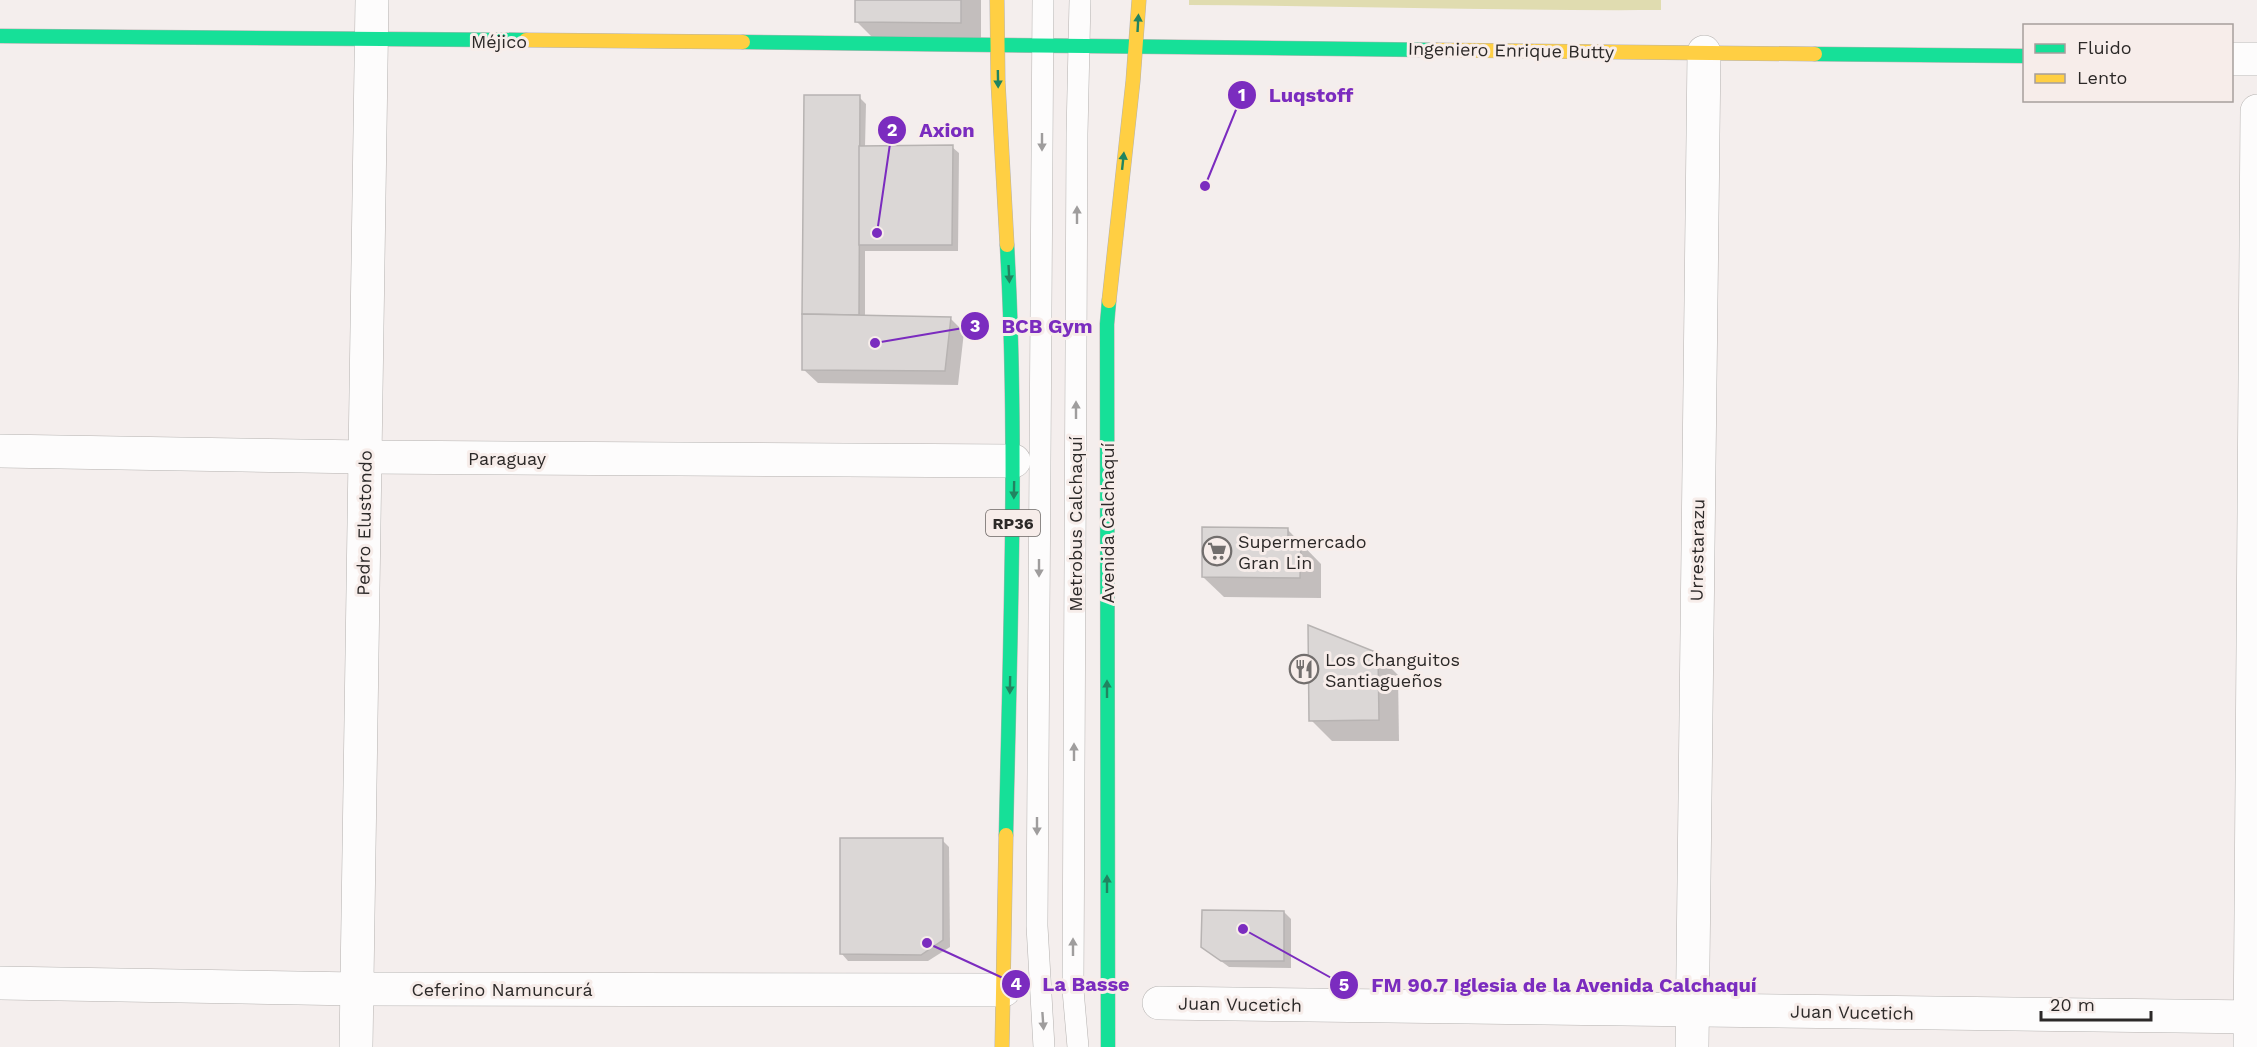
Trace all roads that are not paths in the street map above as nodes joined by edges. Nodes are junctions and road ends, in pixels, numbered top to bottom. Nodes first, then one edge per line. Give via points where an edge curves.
1 (372, 0) edge
2 (997, 0) edge
3 (1043, 0) edge
4 (1080, 0) edge
5 (1139, 0) edge
6 (0, 36) edge
7 (372, 40) junction
8 (998, 44) junction
9 (1043, 45) junction
10 (1080, 46) junction
11 (1136, 46) junction
12 (1704, 52) junction
13 (2023, 56) edge
14 (2233, 59) edge
15 (2257, 59) edge
16 (2257, 111) edge
17 (0, 451) edge
18 (365, 457) junction
19 (1014, 461) junction
20 (0, 983) edge
21 (357, 989) junction
22 (1004, 990) junction
23 (1159, 1003) dead end
24 (1692, 1010) junction
25 (2252, 1027) edge
26 (356, 1047) edge
27 (1002, 1047) edge
28 (1044, 1047) edge
29 (1078, 1047) edge
30 (1108, 1047) edge
31 (1692, 1047) edge

1 - 7 street, Pedro Elustondo
2 - 8 main road, RP36
3 - 9 lane, Metrobus Calchaquí
4 - 10 lane, Metrobus Calchaquí
11 -> 5 main road, Avenida Calchaquí
6 - 7 main road, Méjico
7 - 8 main road, Méjico
7 - 18 street, Pedro Elustondo
8 - 9 main road, Ingeniero Enrique Butty
8 -> 19 main road, RP36
9 - 10 main road, Ingeniero Enrique Butty
9 -> 28 lane, Metrobus Calchaquí via 1037,927
10 - 11 main road, Ingeniero Enrique Butty
29 -> 10 lane, Metrobus Calchaquí via 1073,990
11 - 12 main road, Ingeniero Enrique Butty
30 -> 11 main road, Avenida Calchaquí via 1107,324
12 - 13 main road, Ingeniero Enrique Butty
12 - 24 street, Urrestarazu
14 - 15 street
16 - 25 street
17 - 18 street, Paraguay
18 - 19 street, Paraguay
18 - 21 street, Pedro Elustondo
19 -> 22 main road, RP36
20 - 21 street, Ceferino Namuncurá
21 - 22 street, Ceferino Namuncurá
21 - 26 street, Pedro Elustondo
22 - 27 main road, RP36
23 - 24 street, Juan Vucetich
24 - 25 street, Juan Vucetich
24 - 31 street, Urrestarazu

